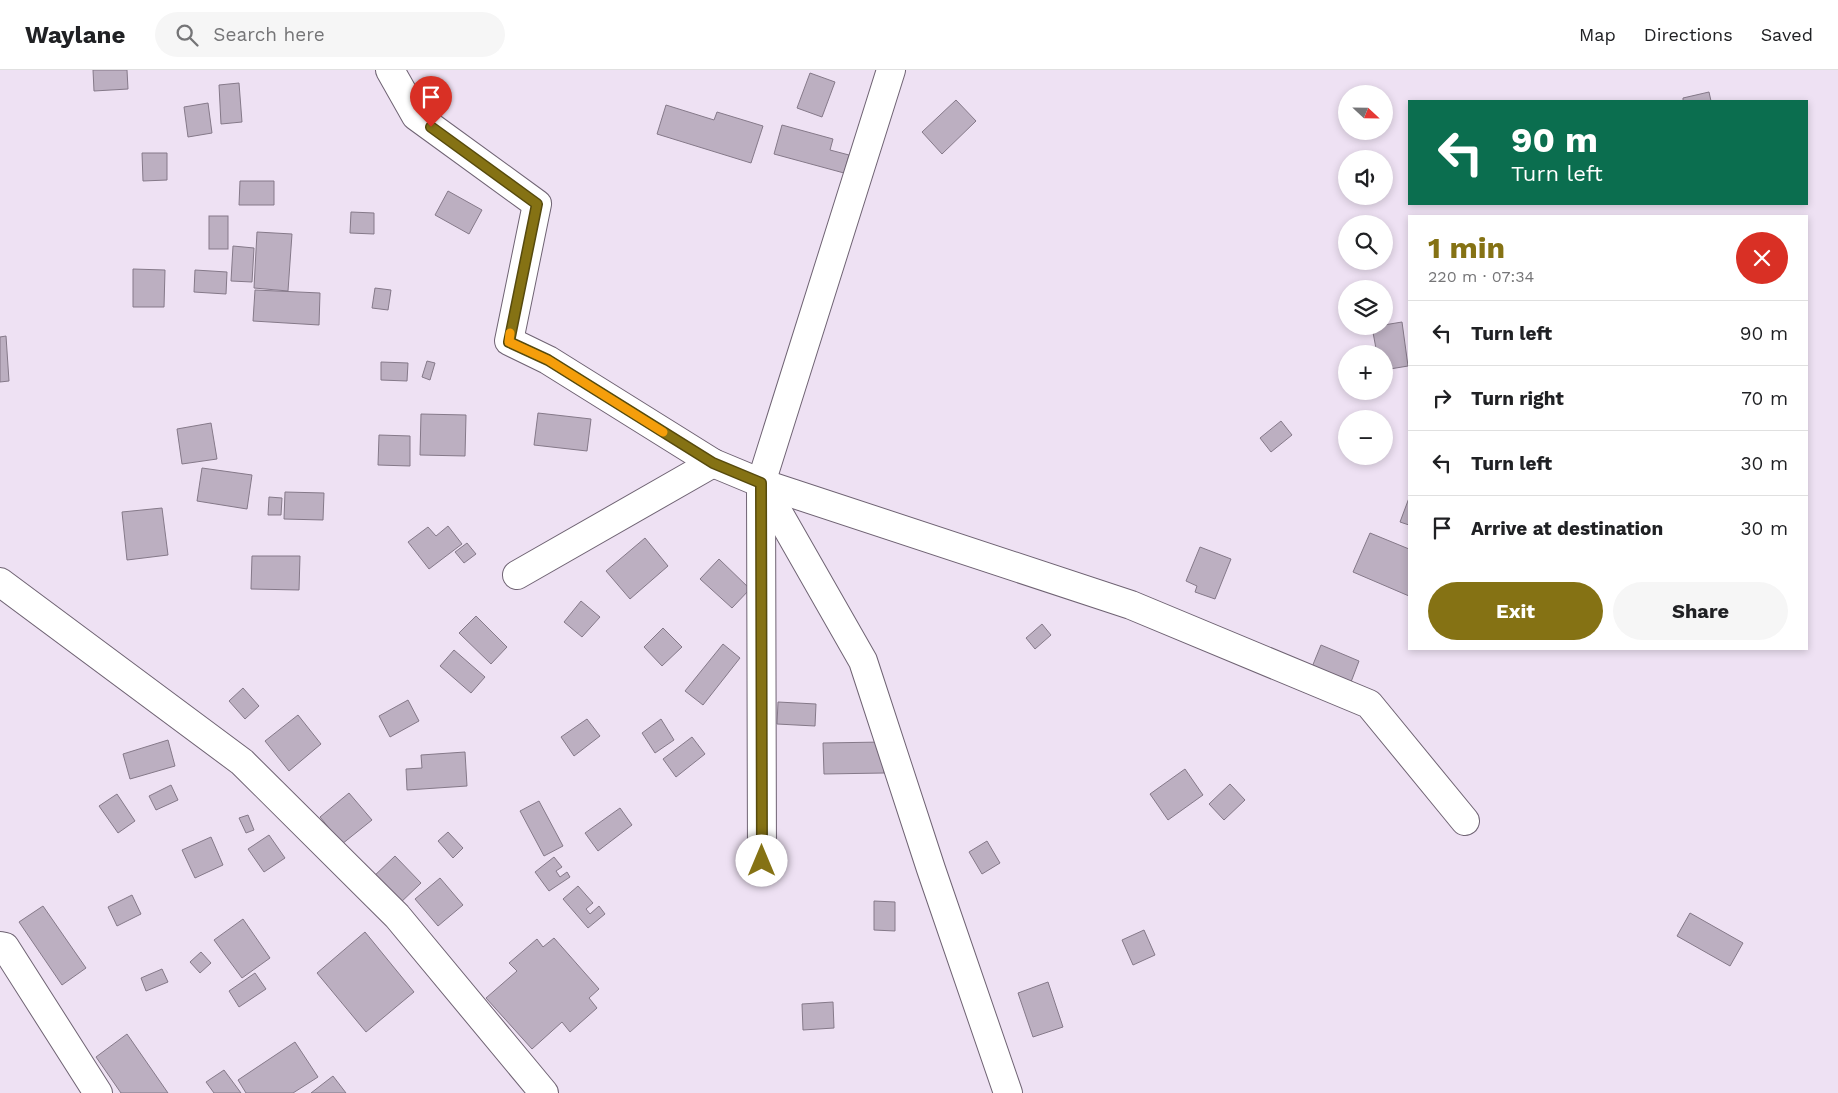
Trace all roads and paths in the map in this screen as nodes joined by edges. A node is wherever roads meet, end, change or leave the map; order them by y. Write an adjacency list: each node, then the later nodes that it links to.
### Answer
1 (390, 70): 3 (street)
2 (891, 70): 4 (street)
3 (713, 463): 4 (street); 5 (street)
4 (761, 483): 7 (street); 8 (street); 12 (street)
5 (517, 576)
6 (0, 582): 11 (street)
7 (1465, 821)
8 (762, 861)
9 (0, 946): 10 (street)
10 (98, 1093)
11 (544, 1093)
12 (1008, 1093)

